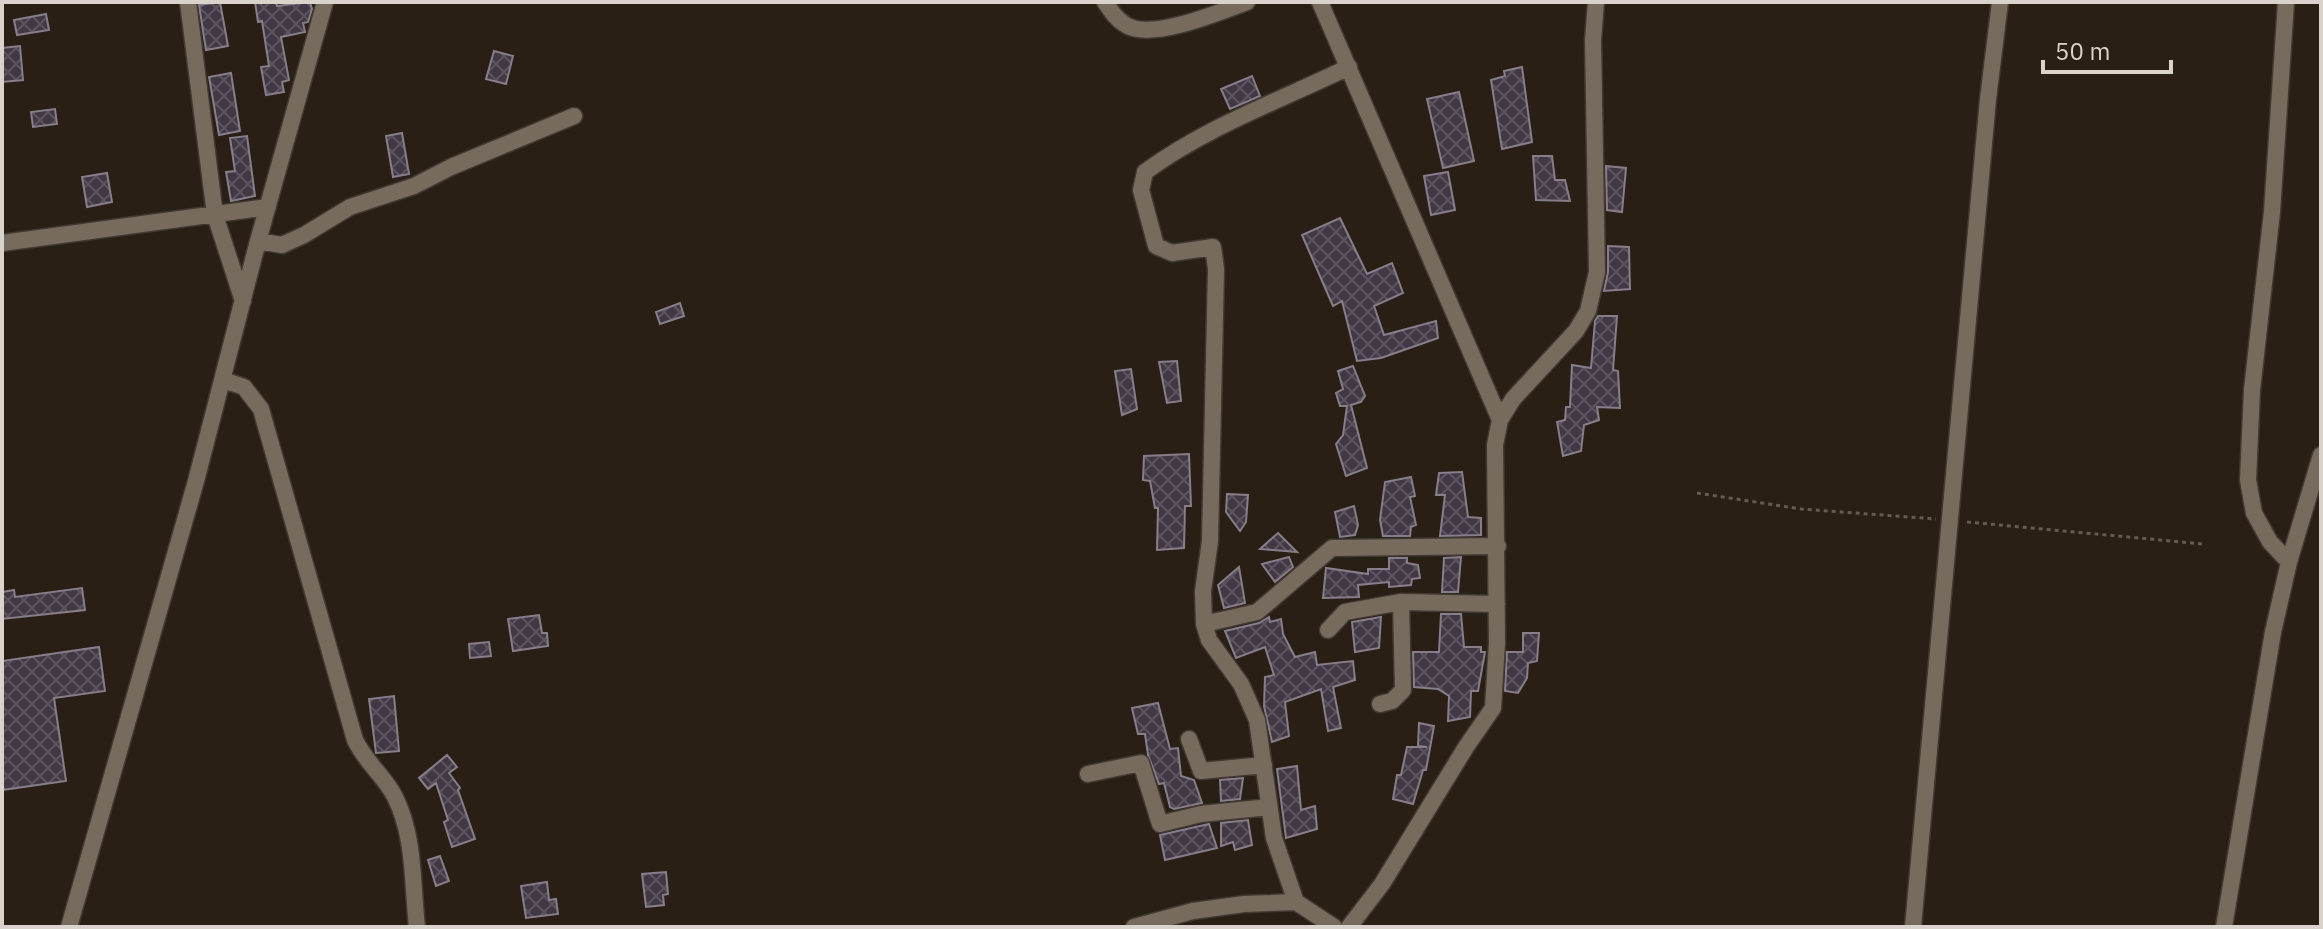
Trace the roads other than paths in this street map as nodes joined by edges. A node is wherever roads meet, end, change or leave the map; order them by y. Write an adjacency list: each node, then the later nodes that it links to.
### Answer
1 (188, 2): 12 (street)
2 (325, 2): 11 (street)
3 (1105, 2): 4 (street)
4 (1247, 2)
5 (1320, 2): 9 (street)
6 (1596, 2): 17 (street)
7 (2000, 2): 36 (street)
8 (2286, 2): 20 (street)
9 (1349, 67): 17 (street); 23 (street)
10 (574, 116): 13 (street)
11 (268, 207): 12 (street); 13 (street)
12 (215, 215): 14 (street); 15 (street)
13 (258, 241): 15 (street)
14 (2, 243)
15 (243, 303): 16 (street)
16 (223, 380): 31 (street); 32 (street)
17 (1500, 420): 19 (street)
18 (2321, 455): 20 (street)
19 (1498, 546): 22 (street); 23 (street)
20 (2289, 562): 37 (street)
21 (1401, 602): 22 (street); 24 (street); 25 (street)
22 (1497, 604): 35 (street)
23 (1204, 624): 27 (street)
24 (1328, 630)
25 (1380, 704)
26 (1189, 739): 27 (street)
27 (1264, 765): 29 (street)
28 (1088, 774): 29 (street)
29 (1269, 807): 30 (street)
30 (1296, 902): 33 (street); 34 (street)
31 (69, 927)
32 (417, 927)
33 (1134, 927)
34 (1334, 927)
35 (1349, 927)
36 (1913, 927)
37 (2224, 927)

